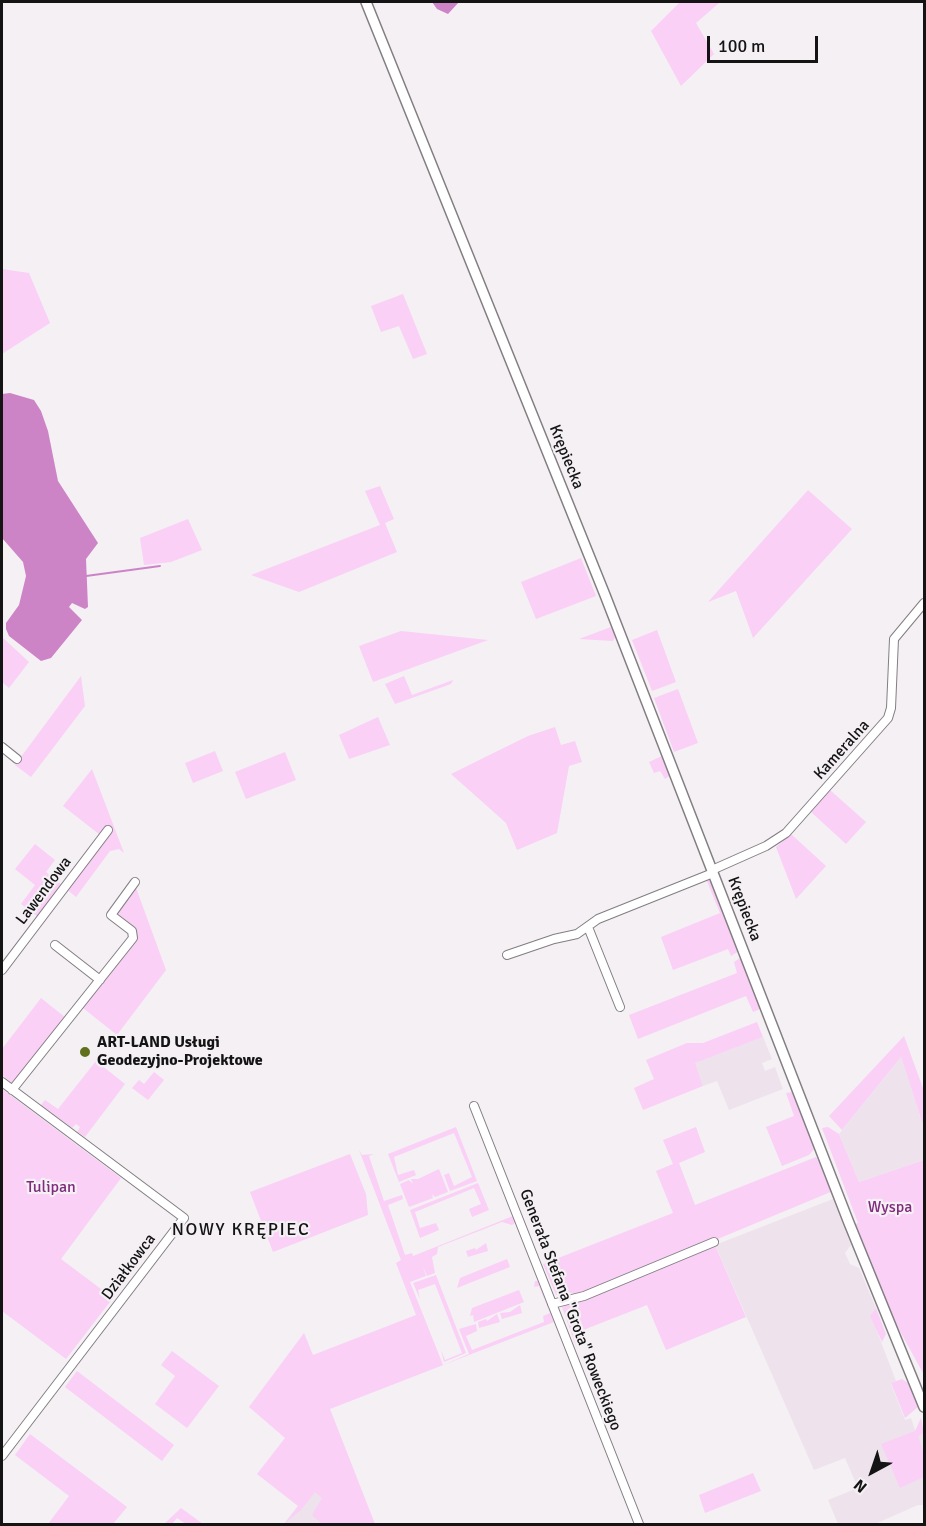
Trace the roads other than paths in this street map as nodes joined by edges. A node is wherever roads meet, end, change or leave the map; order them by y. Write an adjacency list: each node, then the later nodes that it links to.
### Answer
1 (366, 2): 6 (street, Krępiecka)
2 (924, 603): 6 (street, Kameralna)
3 (2, 747): 4 (street)
4 (17, 759)
5 (108, 830): 11 (street, Lawendowa)
6 (713, 871): 8 (street, Kameralna); 19 (street, Krępiecka)
7 (135, 882): 12 (street)
8 (588, 927): 10 (street, Kameralna); 13 (street)
9 (55, 945): 12 (street)
10 (507, 955)
11 (2, 970)
12 (100, 980): 15 (street)
13 (620, 1006)
14 (2, 1082): 15 (street, Działkowca)
15 (12, 1090): 22 (street, Działkowca)
16 (474, 1106): 18 (street, Generała Stefana "Grota" Roweckiego)
17 (714, 1242): 18 (street)
18 (552, 1304): 23 (street, Generała Stefana "Grota" Roweckiego)
19 (901, 1353): 20 (street); 21 (street, Krępiecka)
20 (924, 1393)
21 (924, 1407)
22 (2, 1456)
23 (639, 1524)

